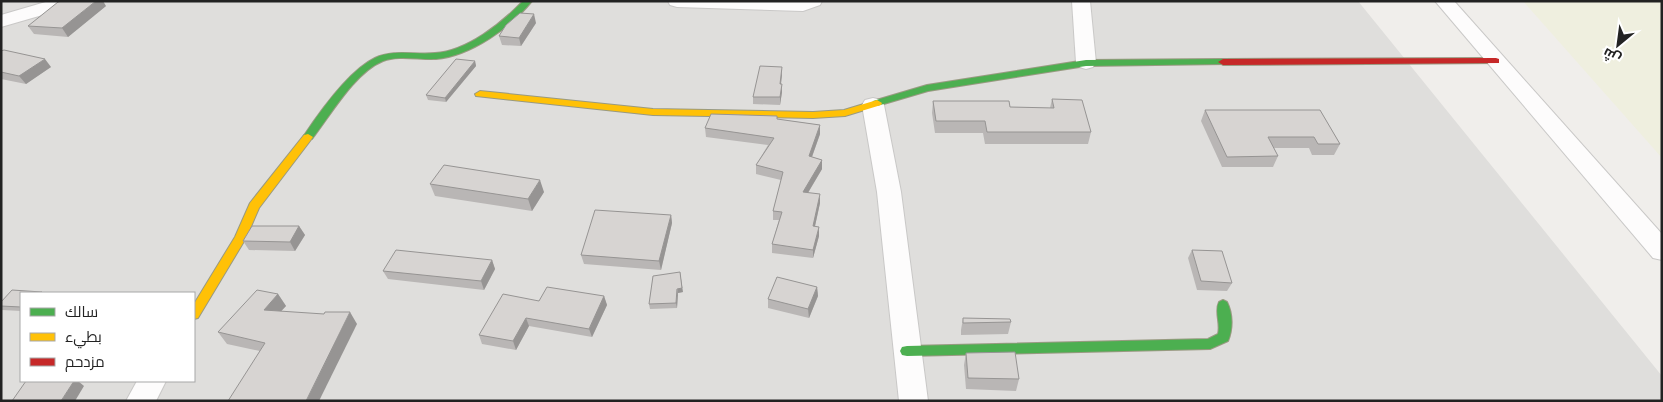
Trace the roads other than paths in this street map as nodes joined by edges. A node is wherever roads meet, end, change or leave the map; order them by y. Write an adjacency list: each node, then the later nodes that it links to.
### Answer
1 (70, 1): 7 (street)
2 (528, 1): 14 (street)
3 (677, 1): 4 (street)
4 (813, 1)
5 (1081, 1): 9 (street)
6 (1444, 1): 8 (street)
7 (1, 21)
8 (1496, 61): 9 (street); 12 (street)
9 (1086, 63): 11 (street)
10 (480, 94): 11 (street)
11 (873, 105): 15 (street)
12 (1662, 251)
13 (1223, 305): 15 (street)
14 (195, 312)
15 (907, 351): 18 (street)
16 (151, 382): 17 (street)
17 (140, 401)
18 (914, 401)

